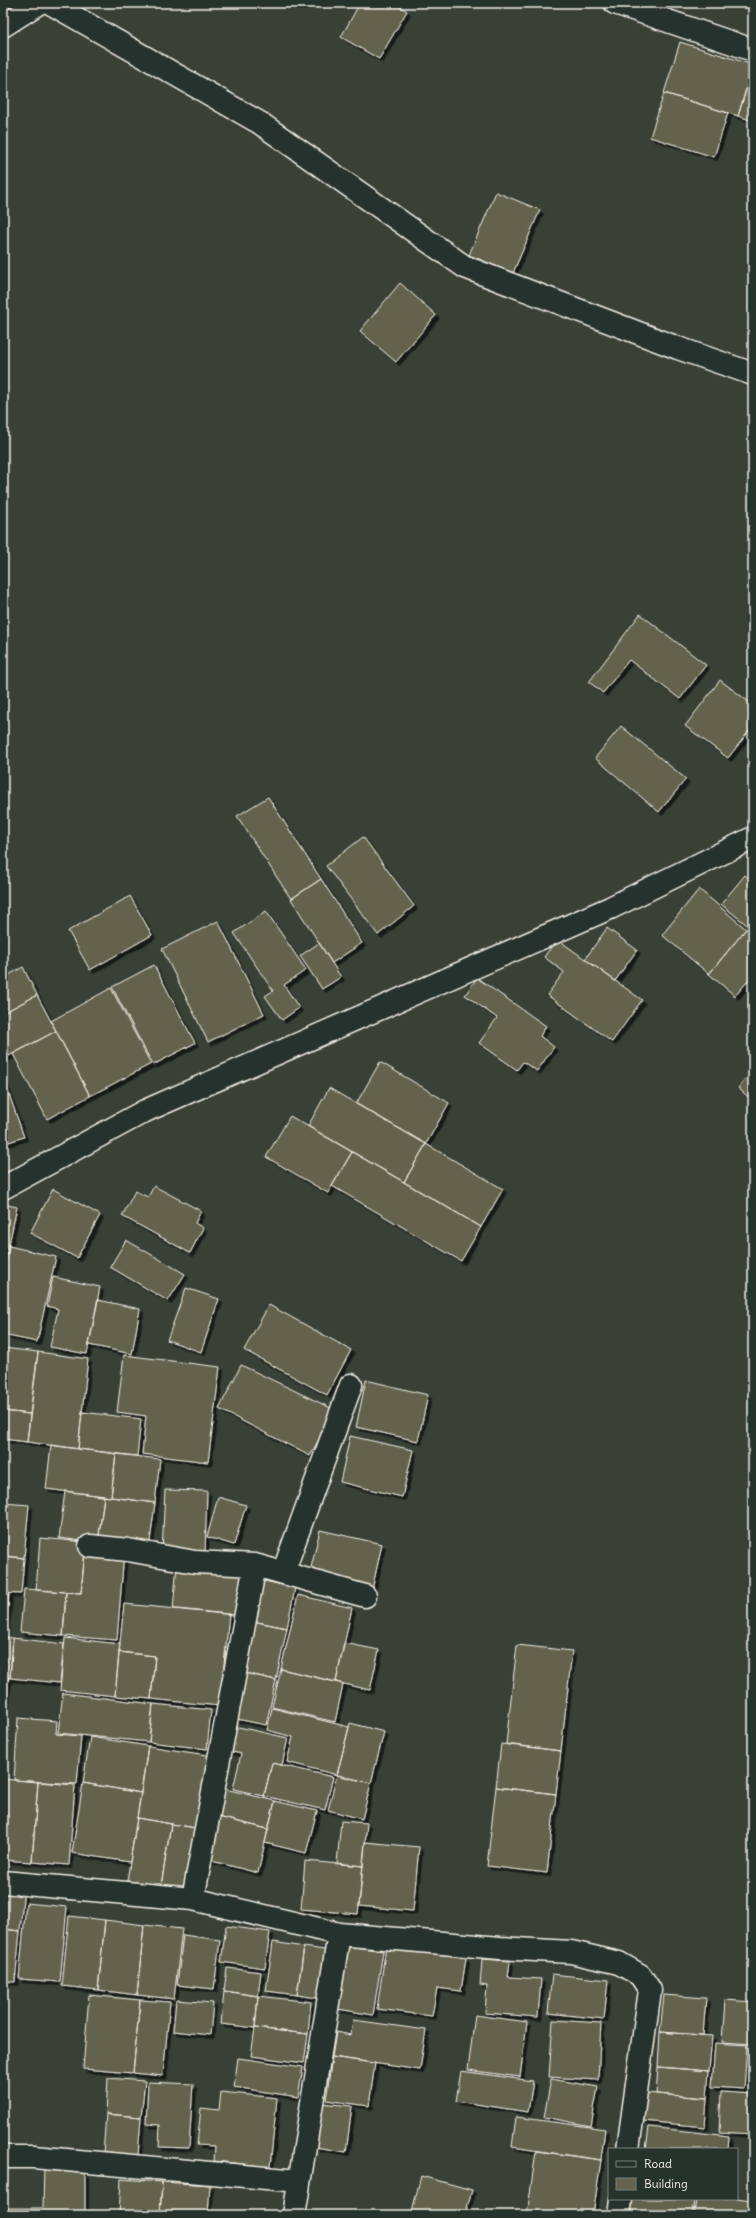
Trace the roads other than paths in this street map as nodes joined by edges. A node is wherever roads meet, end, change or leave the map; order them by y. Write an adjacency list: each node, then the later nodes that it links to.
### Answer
1 (39, 3): 4 (street)
2 (50, 3): 6 (street)
3 (615, 3): 5 (street)
4 (3, 26)
5 (753, 50)
6 (753, 374)
7 (753, 838): 8 (street)
8 (3, 1188)
9 (351, 1385): 12 (street)
10 (90, 1546): 11 (street)
11 (255, 1565): 12 (street); 15 (street)
12 (283, 1573): 13 (street)
13 (365, 1596)
14 (3, 1882): 15 (street)
15 (193, 1899): 16 (street)
16 (339, 1934): 17 (street); 19 (street)
17 (628, 2148)
18 (3, 2157): 19 (street)
19 (299, 2181): 21 (street)
20 (621, 2200): 22 (street)
21 (294, 2215)
22 (619, 2215)

